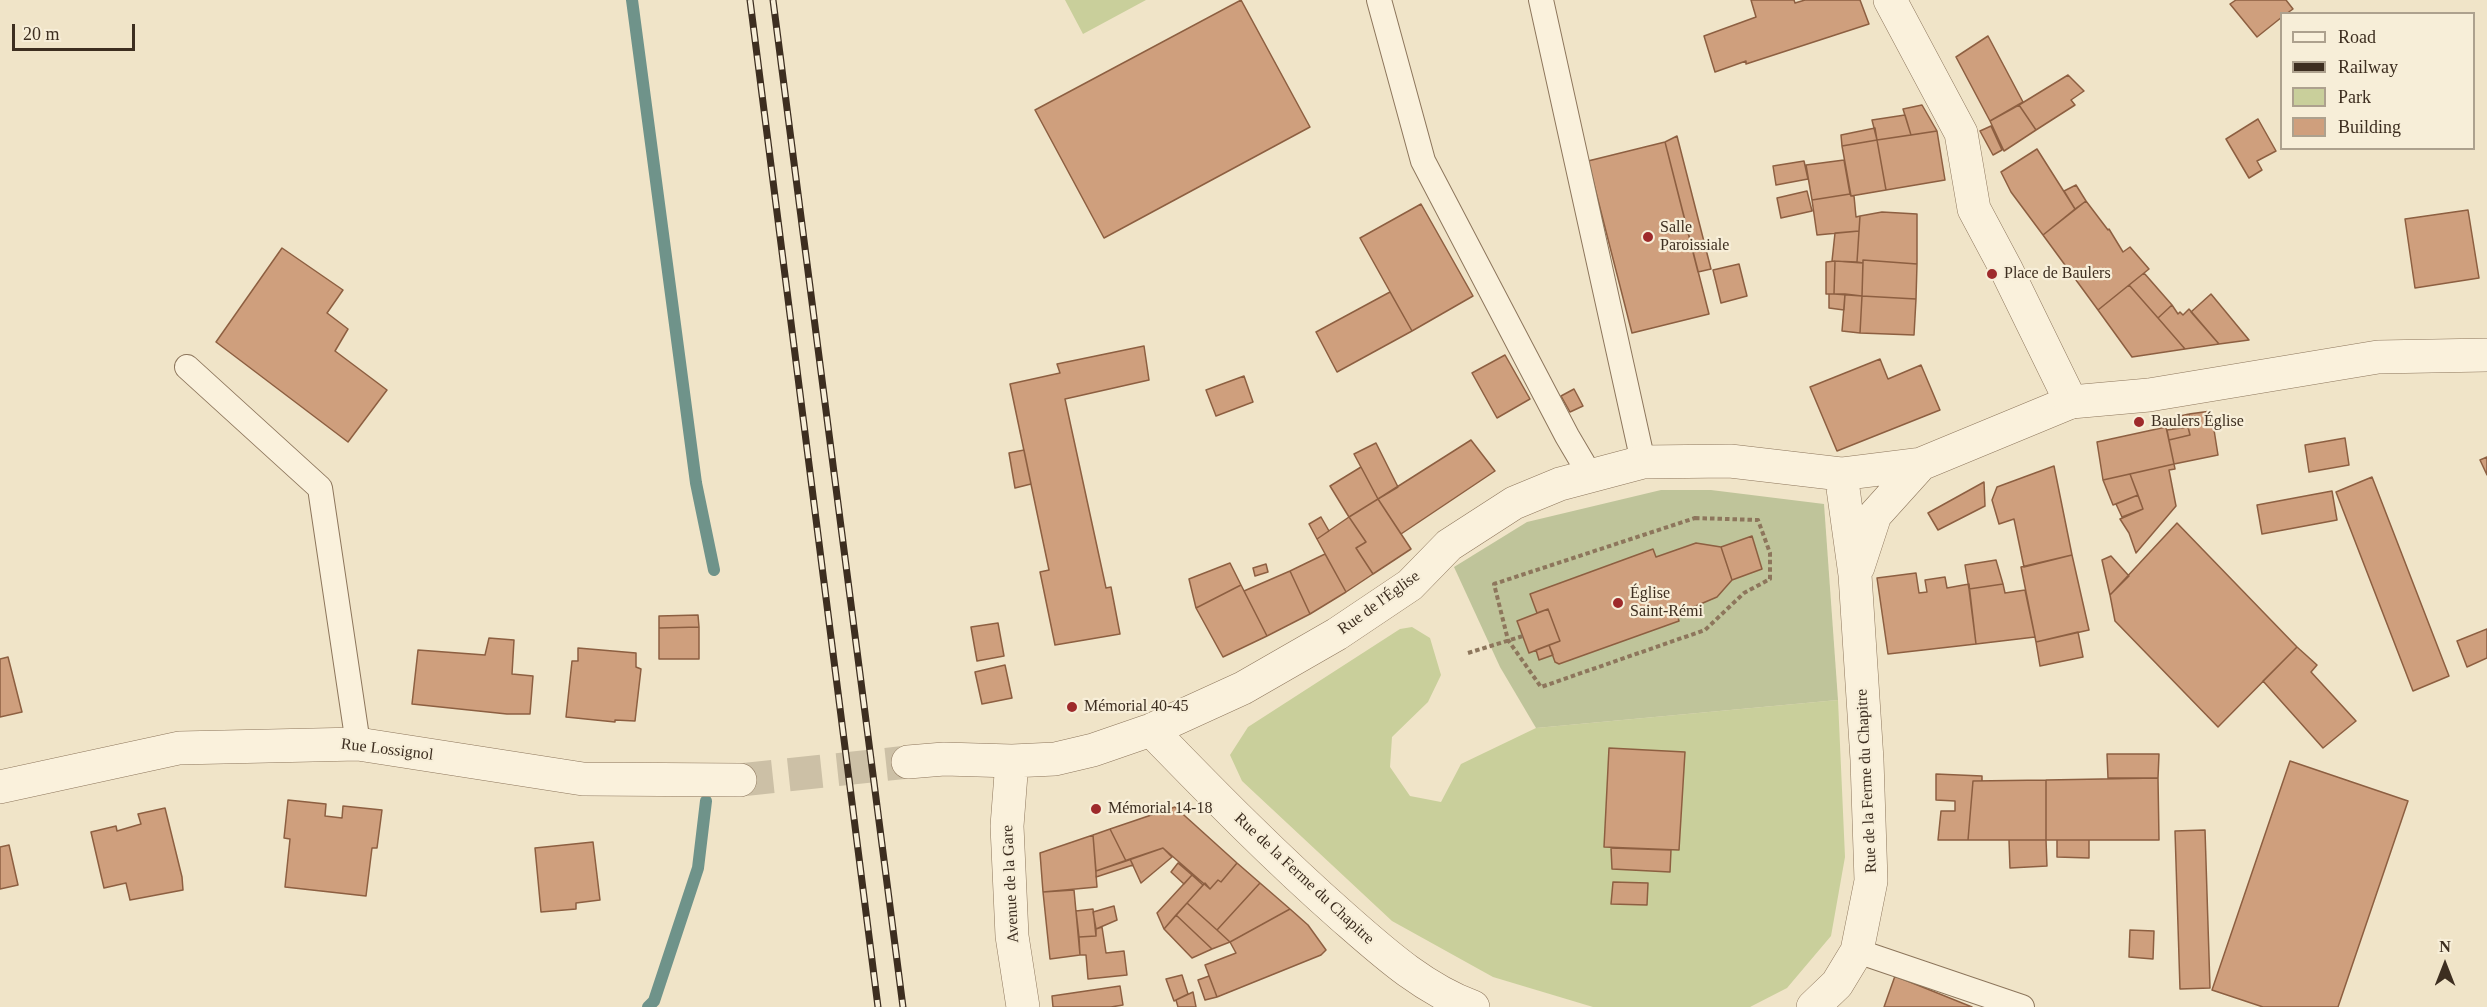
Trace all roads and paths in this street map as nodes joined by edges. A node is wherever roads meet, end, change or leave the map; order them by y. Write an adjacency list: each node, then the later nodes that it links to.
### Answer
1 (1378, 0): 10 (lane)
2 (1541, 0): 7 (lane)
3 (1897, 12): 6 (street)
4 (2487, 355): 6 (street)
5 (187, 367): 16 (lane)
6 (2072, 402): 8 (street, Rue de l'Église)
7 (1643, 462): 9 (street, Rue de l'Église); 10 (street, Rue de l'Église)
8 (1921, 464): 9 (street, Rue de l'Église); 11 (street, Rue de la Ferme du Chapitre)
9 (1841, 474): 11 (street, Rue de la Ferme du Chapitre)
10 (1590, 476): 15 (street, Rue de l'Église)
11 (1855, 575): 21 (street, Rue de la Ferme du Chapitre)
12 (1523, 636): 13 (path)
13 (1508, 640): 13 (path); 14 (path)
14 (1468, 653)
15 (1150, 730): 17 (street, Rue de l'Église); 23 (street, Rue de la Ferme du Chapitre)
16 (358, 744): 19 (street, Rue Lossignol); 20 (street, Rue Lossignol)
17 (1012, 761): 18 (street); 22 (street, Avenue de la Gare)
18 (908, 762)
19 (740, 780)
20 (0, 787)
21 (1857, 951): 24 (street, Rue de la Ferme du Chapitre); 25 (lane)
22 (1023, 1007)
23 (1473, 1007)
24 (1813, 1007)
25 (2022, 1007)

